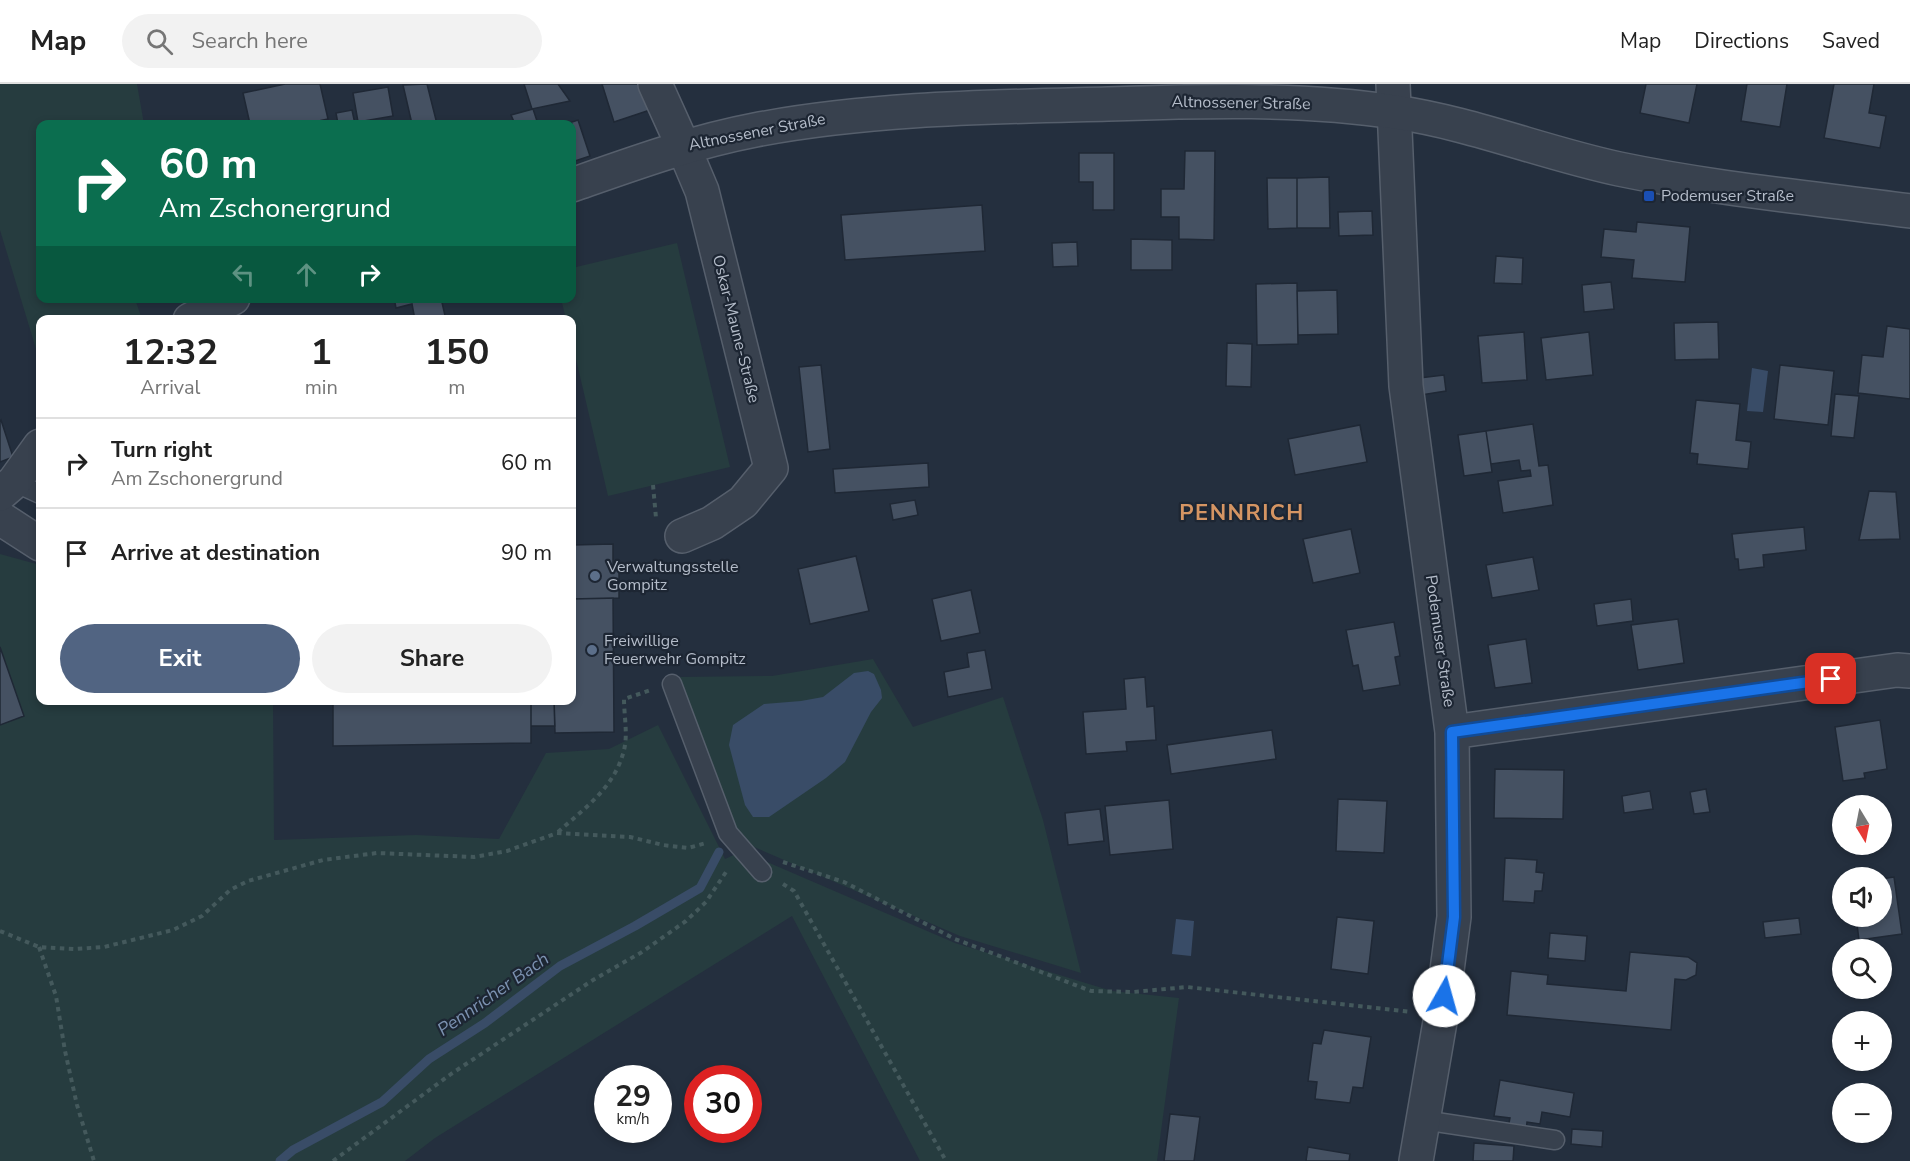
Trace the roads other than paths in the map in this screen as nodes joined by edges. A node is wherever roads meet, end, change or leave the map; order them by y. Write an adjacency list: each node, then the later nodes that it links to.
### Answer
1 (656, 84): 3 (street, Oskar-Maune-Straße)
2 (1393, 98): 3 (street, Altnossener Straße); 5 (street, Altnossener Straße); 15 (street, Podemuser Straße)
3 (683, 146): 4 (street, Altnossener Straße); 11 (street, Oskar-Maune-Straße)
4 (576, 184)
5 (1910, 211)
6 (223, 303): 7 (street)
7 (200, 315)
8 (36, 454): 9 (street)
9 (18, 490)
10 (0, 518): 12 (street)
11 (681, 536)
12 (36, 541)
13 (1910, 670): 15 (street)
14 (672, 684): 16 (lane)
15 (1452, 732): 17 (street, Podemuser Straße)
16 (751, 859)
17 (1422, 1120): 18 (lane); 19 (street, Podemuser Straße)
18 (1555, 1140)
19 (1416, 1161)

